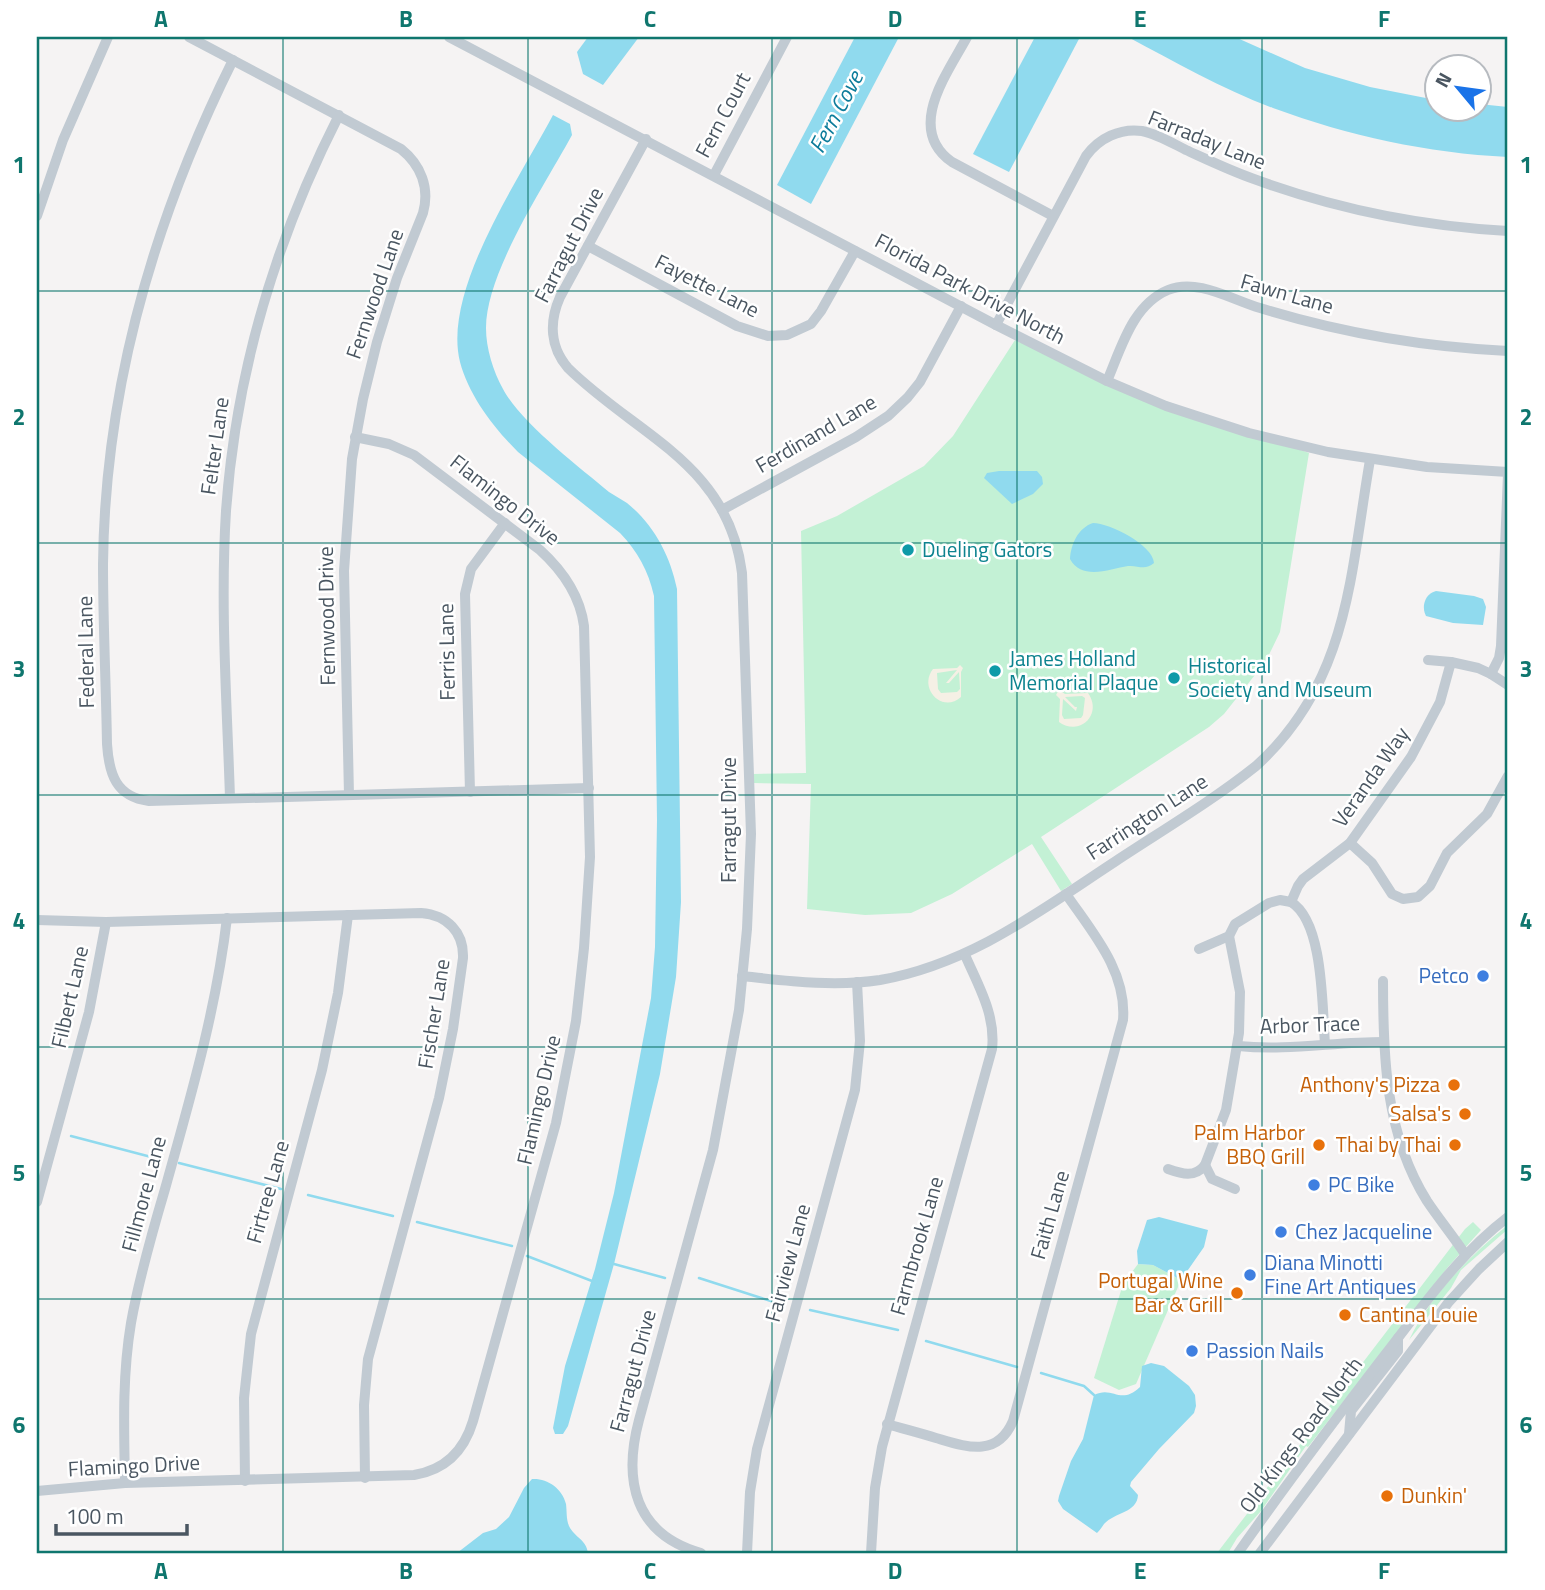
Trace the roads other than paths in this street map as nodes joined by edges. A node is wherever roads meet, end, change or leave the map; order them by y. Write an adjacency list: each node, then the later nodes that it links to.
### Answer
1 (108, 37): 10 (street)
2 (189, 37): 6 (street)
3 (449, 37): 8 (street, Florida Park Drive North)
4 (787, 37): 9 (street, Fern Court)
5 (967, 37): 11 (street)
6 (233, 60): 7 (street); 32 (street, Federal Lane)
7 (339, 116): 19 (street, Fernwood Lane); 32 (street, Felter Lane)
8 (646, 139): 9 (street, Florida Park Drive North); 13 (street, Farragut Drive)
9 (714, 175): 14 (street, Florida Park Drive North)
10 (37, 216)
11 (1053, 216): 12 (street, Farraday Lane); 16 (street, Farraday Lane)
12 (1508, 230)
13 (588, 246): 14 (street, Fayette Lane); 22 (street, Farragut Drive)
14 (855, 250): 15 (street, Florida Park Drive North)
15 (961, 306): 16 (street, Florida Park Drive North); 22 (street, Ferdinand Lane)
16 (996, 326): 18 (street, Florida Park Drive North)
17 (1508, 351): 18 (street, Fawn Lane)
18 (1107, 381): 20 (street, Florida Park Drive North)
19 (355, 437): 23 (street, Flamingo Drive); 31 (street, Fernwood Drive)
20 (1370, 460): 21 (street, Florida Park Drive North); 34 (street, Farrington Lane)
21 (1508, 473): 26 (street)
22 (722, 510): 43 (street, Farragut Drive)
23 (505, 523): 29 (street, Flamingo Drive); 30 (street, Ferris Lane)
24 (1428, 660): 25 (street)
25 (1451, 662): 26 (street); 33 (street, Veranda Way)
26 (1491, 674): 27 (street)
27 (1508, 685)
28 (1508, 776): 33 (street)
29 (589, 788): 30 (street, Federal Lane); 59 (street, Flamingo Drive)
30 (470, 792): 31 (street, Federal Lane)
31 (349, 795): 32 (street, Federal Lane)
32 (230, 798)
33 (1350, 843): 35 (street, Veranda Way)
34 (1066, 894): 42 (street, Farrington Lane); 57 (street, Faith Lane)
35 (1291, 902): 40 (street); 47 (street)
36 (348, 915): 37 (street, Fischer Lane); 59 (street, Fischer Lane); 60 (street, Firtree Lane)
37 (227, 918): 39 (street, Fischer Lane); 61 (street, Fillmore Lane)
38 (37, 920): 39 (street, Fischer Lane)
39 (106, 922): 52 (street, Filbert Lane)
40 (1229, 936): 41 (street); 48 (street)
41 (1199, 949)
42 (965, 955): 45 (street, Farrington Lane); 57 (street, Farmbrook Lane)
43 (743, 976): 45 (street, Farrington Lane); 63 (street, Farragut Drive)
44 (1384, 981): 46 (street)
45 (857, 982): 64 (street, Fairview Lane)
46 (1383, 1042): 47 (street, Arbor Trace); 55 (street)
47 (1325, 1044): 48 (street, Arbor Trace)
48 (1238, 1046): 49 (street)
49 (1205, 1165): 50 (street); 51 (street)
50 (1168, 1169)
51 (1235, 1189)
52 (37, 1202)
53 (1508, 1217): 55 (street, Old Kings Road North)
54 (1508, 1242): 58 (street, Old Kings Road North)
55 (1465, 1254): 56 (street, Old Kings Road North)
56 (1399, 1337): 58 (street); 66 (street, Old Kings Road North)
57 (887, 1424): 65 (street, Farmbrook Lane)
58 (1349, 1434): 67 (street, Old Kings Road North)
59 (365, 1478): 60 (street, Flamingo Drive)
60 (245, 1481): 61 (street, Flamingo Drive)
61 (125, 1483): 62 (street, Flamingo Drive)
62 (37, 1491)
63 (701, 1553)
64 (747, 1553)
65 (871, 1553)
66 (1238, 1553)
67 (1260, 1553)

